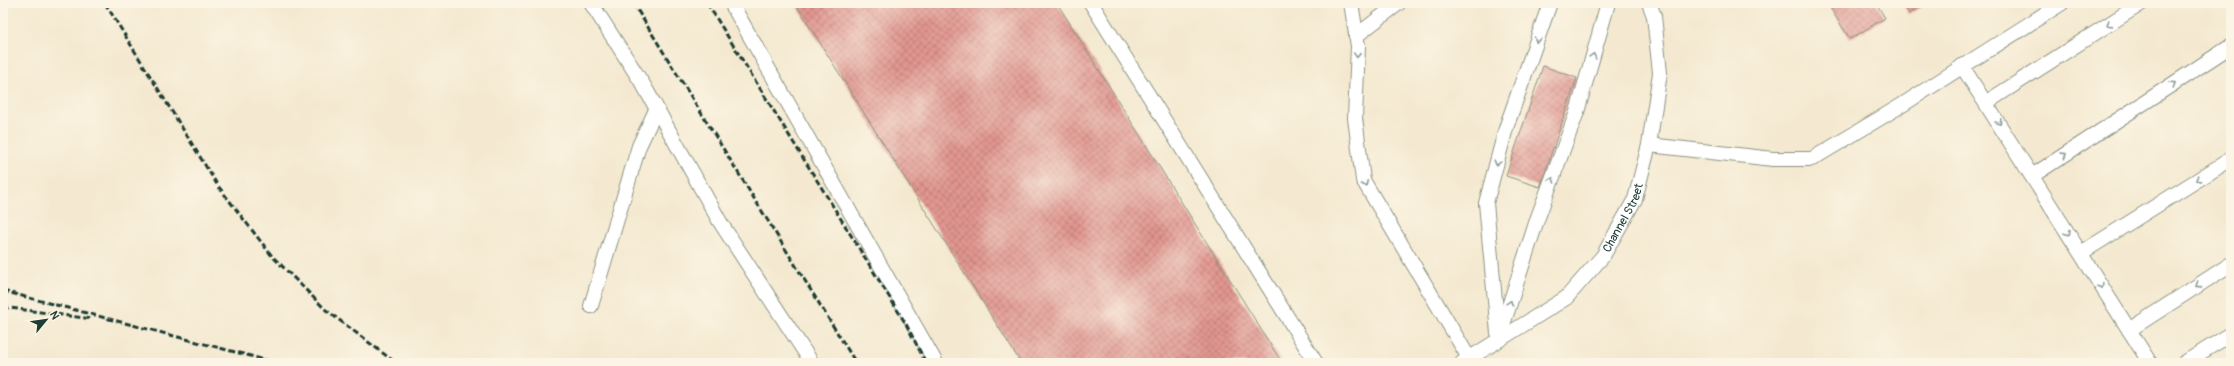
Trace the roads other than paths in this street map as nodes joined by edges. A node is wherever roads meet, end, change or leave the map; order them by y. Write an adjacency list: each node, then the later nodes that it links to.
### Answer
1 (591, 3): 15 (lane)
2 (731, 3): 27 (lane)
3 (1091, 3): 28 (lane)
4 (1351, 3): 11 (lane)
5 (1398, 3): 11 (lane)
6 (1550, 3): 24 (lane, one-way to 24)
7 (1608, 3): 24 (lane, one-way to 7)
8 (1649, 3): 16 (lane, Channel Street)
9 (2062, 3): 13 (lane)
10 (2142, 3): 14 (lane, one-way to 14)
11 (1356, 36): 25 (lane, one-way to 25)
12 (2231, 46): 18 (lane, one-way to 12)
13 (1962, 66): 14 (lane); 16 (lane)
14 (1987, 102): 18 (lane, one-way to 18)
15 (656, 110): 21 (lane); 26 (lane)
16 (1649, 145): 24 (lane, Channel Street)
17 (2231, 159): 19 (lane, one-way to 19)
18 (2032, 176): 19 (lane, one-way to 19)
19 (2081, 253): 22 (lane, one-way to 22)
20 (2231, 264): 22 (lane, one-way to 22)
21 (591, 306)
22 (2129, 330): 29 (lane)
23 (2231, 334): 30 (lane)
24 (1498, 340): 25 (lane, Channel Street)
25 (1466, 361)
26 (812, 363)
27 (936, 363)
28 (1316, 363)
29 (2150, 363)
30 (2184, 363)

